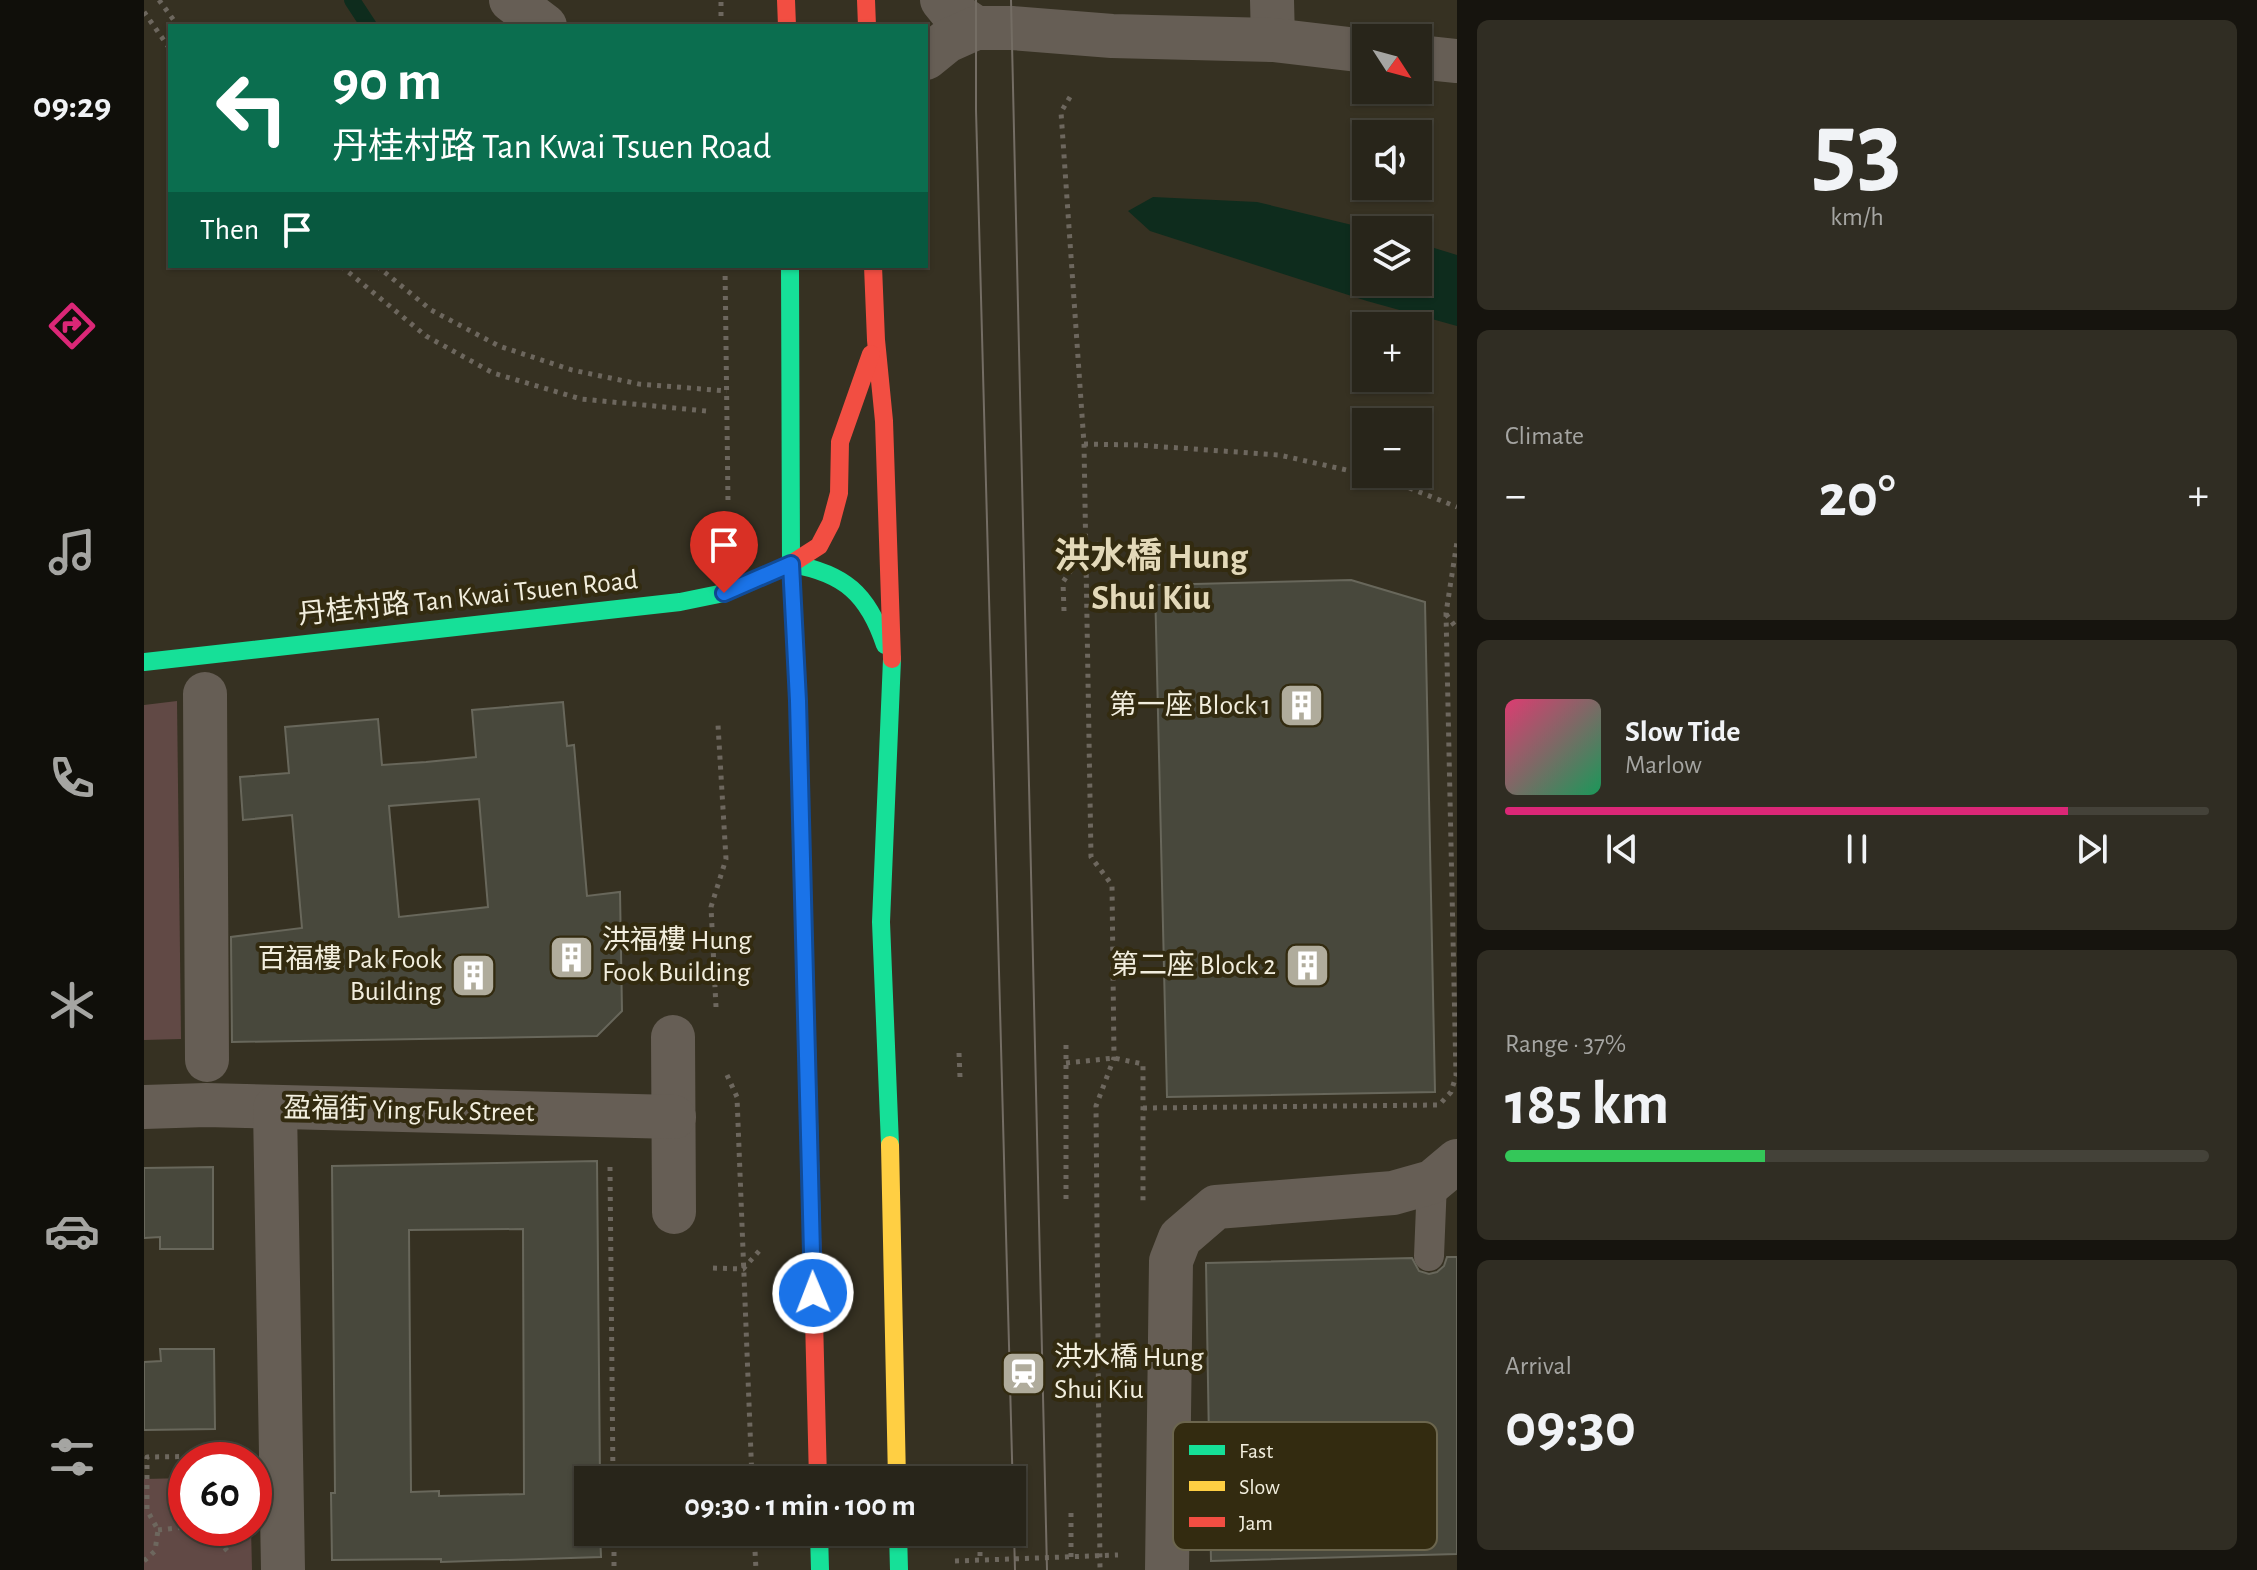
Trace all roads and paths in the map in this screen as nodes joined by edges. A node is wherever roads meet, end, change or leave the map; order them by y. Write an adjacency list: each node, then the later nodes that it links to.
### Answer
1 (159, 0): 9 (path)
2 (511, 0): 10 (street)
3 (721, 0): 11 (path)
4 (786, 0): 12 (main road)
5 (866, 0): 13 (main road)
6 (942, 0): 14 (street)
7 (144, 12): 15 (path)
8 (1272, 20): 14 (street); 16 (street)
9 (177, 24)
10 (542, 24)
11 (721, 24)
12 (787, 24)
13 (867, 24)
14 (976, 28): 17 (street)
15 (168, 46)
16 (1352, 46)
17 (928, 56)
18 (1432, 58): 19 (street)
19 (1457, 61)
20 (1070, 97): 29 (path)
21 (343, 268): 28 (path)
22 (379, 268): 27 (path)
23 (725, 268): 27 (path)
24 (790, 268): 35 (main road)
25 (873, 268): 26 (main road)
26 (876, 340): 35 (main road, 丹桂村路 Tan Kwai Tsuen Road); 40 (main road)
27 (727, 391): 30 (path)
28 (706, 411)
29 (1084, 444): 31 (path); 34 (path)
30 (728, 502)
31 (1457, 507)
32 (1457, 542): 37 (path)
33 (1100, 544): 34 (path)
34 (1087, 546): 36 (path); 49 (path)
35 (791, 564): 39 (main road, 丹桂村路 Tan Kwai Tsuen Road); 40 (main road); 70 (main road)
36 (1064, 611)
37 (1446, 613): 38 (path); 44 (path)
38 (1457, 629)
39 (144, 662)
40 (892, 671): 71 (main road)
41 (205, 694): 50 (street)
42 (718, 725): 45 (path)
43 (1457, 872): 44 (path)
44 (1452, 884): 56 (path)
45 (716, 1011)
46 (673, 1037): 57 (street)
47 (1066, 1045): 51 (path)
48 (959, 1053): 53 (path)
49 (1114, 1058): 51 (path); 56 (path); 82 (path)
50 (207, 1060)
51 (1066, 1063): 60 (path)
52 (724, 1070): 66 (path)
53 (960, 1077)
54 (144, 1107): 55 (street, 盈福街 Ying Fuk Street)
55 (275, 1108): 57 (street, 盈福街 Ying Fuk Street); 67 (street)
56 (1143, 1108): 62 (path)
57 (674, 1117): 61 (street)
58 (610, 1163): 68 (path)
59 (1444, 1172): 62 (street); 64 (lane)
60 (1066, 1201)
61 (674, 1212)
62 (1180, 1238): 88 (street)
63 (763, 1246): 66 (path)
64 (1429, 1256)
65 (713, 1268): 66 (path)
66 (743, 1269): 69 (path)
67 (280, 1454): 72 (path); 89 (street)
68 (613, 1466)
69 (751, 1466)
70 (818, 1466)
71 (897, 1466)
72 (146, 1509): 75 (path)
73 (1071, 1512): 83 (path)
74 (168, 1529): 75 (path)
75 (158, 1530): 85 (path)
76 (223, 1546): 84 (path)
77 (614, 1546): 90 (path)
78 (755, 1546): 91 (path)
79 (819, 1546): 92 (main road)
80 (898, 1546): 93 (main road)
81 (980, 1546): 87 (path)
82 (1100, 1554): 83 (path); 88 (path); 94 (path)
83 (1071, 1557): 87 (path)
84 (234, 1559)
85 (144, 1561)
86 (955, 1561): 87 (path)
87 (980, 1561)
88 (1148, 1562)
89 (283, 1570)
90 (614, 1570)
91 (756, 1570)
92 (820, 1570)
93 (899, 1570)
94 (1100, 1570)

